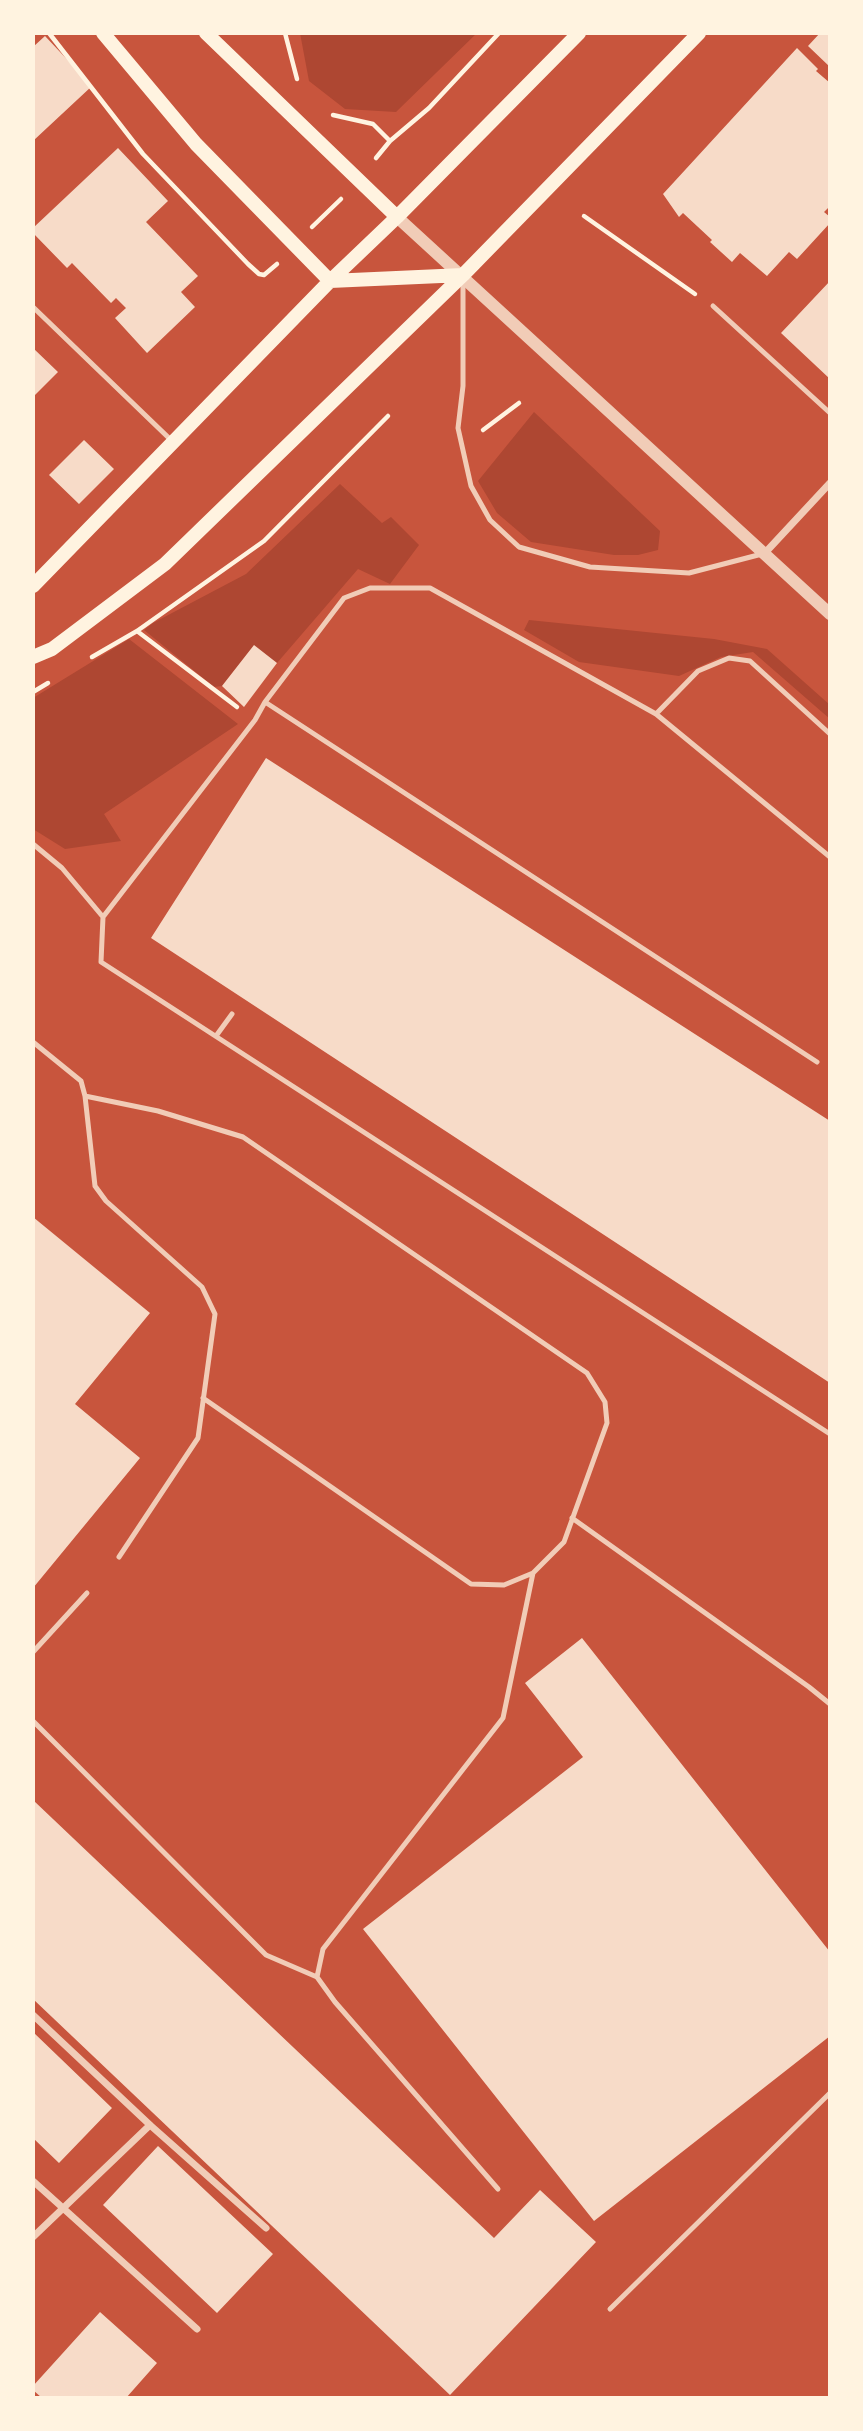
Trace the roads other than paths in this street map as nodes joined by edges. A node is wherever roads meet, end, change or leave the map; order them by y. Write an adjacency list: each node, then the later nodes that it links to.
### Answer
1 (103, 33): 7 (main road)
2 (206, 33): 5 (main road)
3 (579, 33): 5 (main road)
4 (699, 33): 6 (main road)
5 (397, 217): 6 (street); 7 (main road)
6 (463, 275): 7 (main road); 13 (street); 13 (lane); 16 (main road)
7 (330, 281): 11 (main road)
8 (713, 306): 10 (lane)
9 (33, 307): 11 (lane)
10 (830, 413)
11 (173, 441): 14 (main road)
12 (830, 483): 13 (street)
13 (764, 554): 15 (street)
14 (33, 586)
15 (830, 614)
16 (33, 657)
17 (265, 702): 18 (lane); 22 (lane); 26 (lane)
18 (656, 714): 19 (lane); 21 (lane)
19 (830, 734)
20 (33, 844): 22 (lane)
21 (830, 857)
22 (103, 917): 24 (lane)
23 (232, 1014): 24 (lane)
24 (216, 1037): 29 (lane)
25 (33, 1042): 27 (lane)
26 (817, 1062)
27 (85, 1096): 28 (lane); 30 (lane)
28 (203, 1398): 31 (lane); 32 (lane)
29 (828, 1430)
30 (572, 1518): 32 (lane); 35 (lane)
31 (119, 1557)
32 (533, 1573): 37 (lane)
33 (87, 1593): 34 (lane)
34 (33, 1652)
35 (830, 1704)
36 (33, 1721): 37 (lane)
37 (317, 1977): 42 (lane)
38 (33, 2015): 40 (street)
39 (830, 2093): 46 (lane)
40 (150, 2125): 43 (street); 44 (street)
41 (33, 2181): 43 (street)
42 (498, 2189)
43 (63, 2208): 45 (street); 47 (street)
44 (266, 2228)
45 (33, 2237)
46 (610, 2309)
47 (197, 2329)

